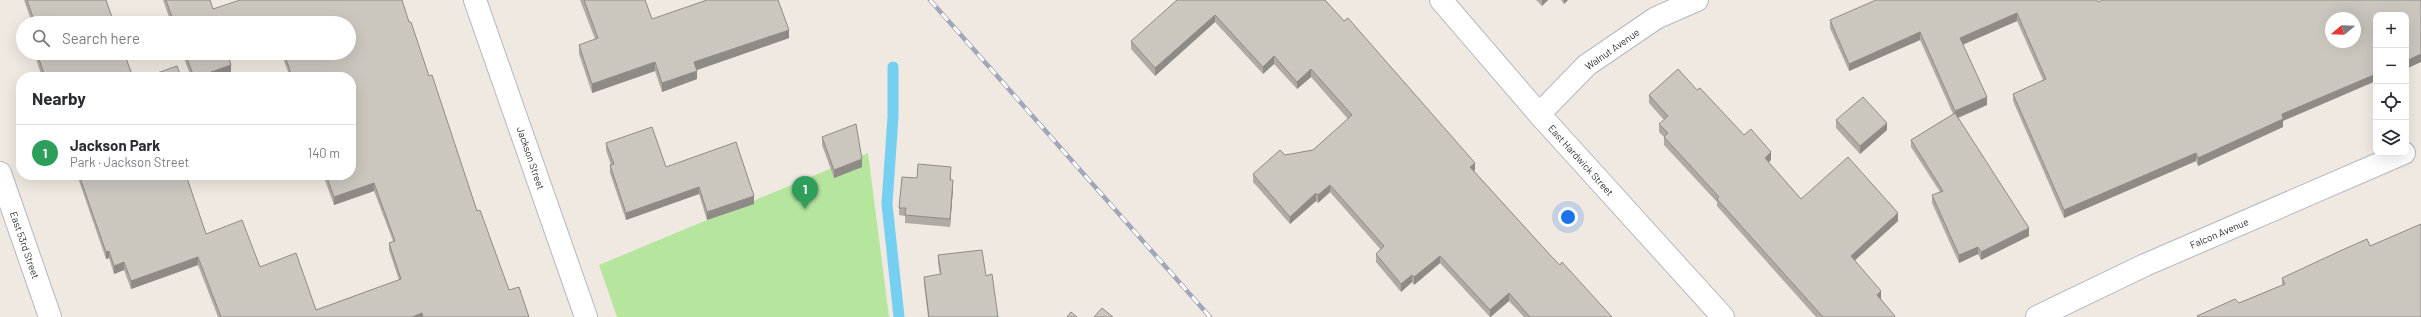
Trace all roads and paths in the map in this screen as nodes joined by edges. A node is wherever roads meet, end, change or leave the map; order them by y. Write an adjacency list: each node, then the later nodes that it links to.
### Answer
1 (475, 0): 10 (street, Jackson Street)
2 (1441, 0): 4 (street, East Hardwick Street)
3 (1697, 0): 4 (street, Walnut Avenue)
4 (1540, 114): 11 (street, East Hardwick Street)
5 (2421, 146): 6 (street, Falcon Avenue)
6 (2409, 151)
7 (2398, 156): 12 (street, Falcon Avenue)
8 (0, 173): 9 (street, East 53rd Street)
9 (50, 317)
10 (586, 317)
11 (1723, 317)
12 (2037, 317)

